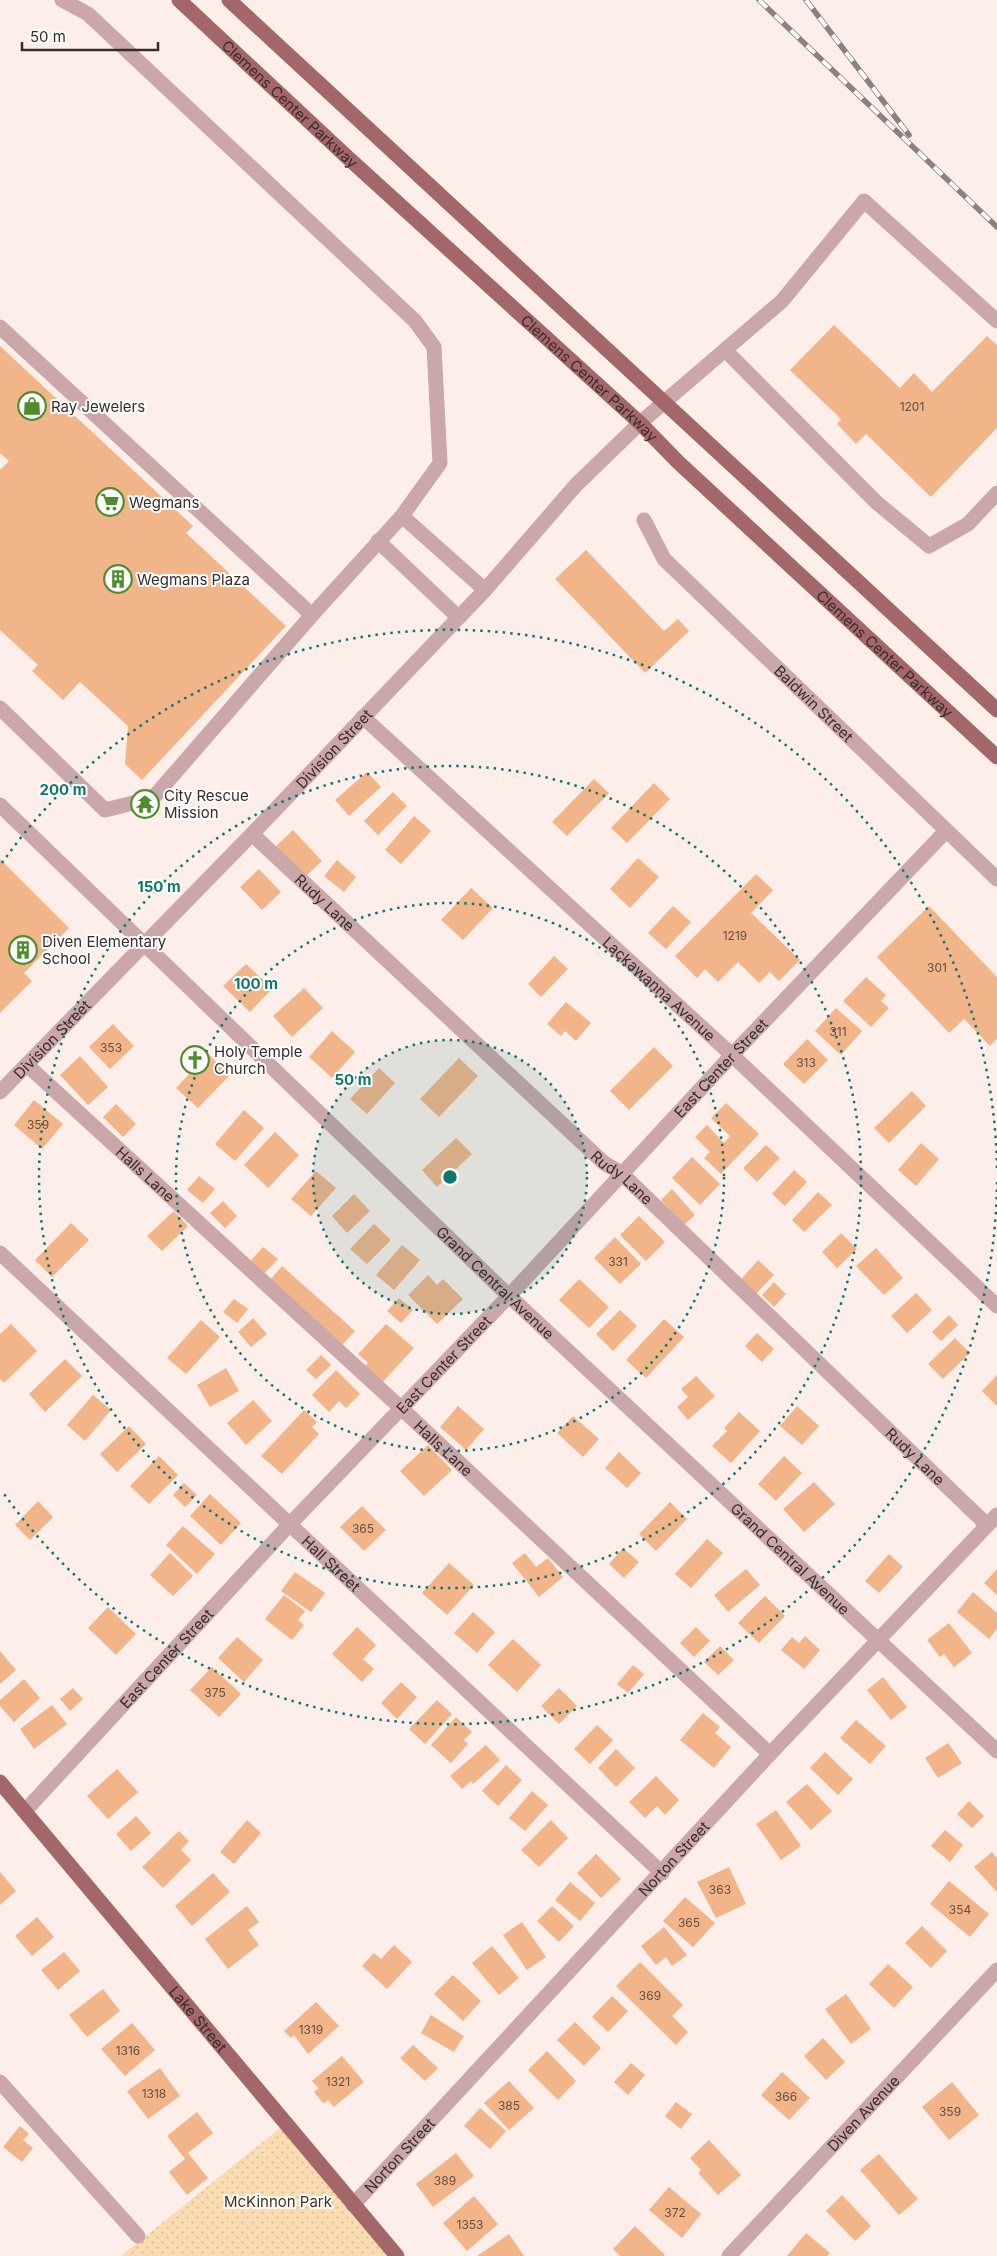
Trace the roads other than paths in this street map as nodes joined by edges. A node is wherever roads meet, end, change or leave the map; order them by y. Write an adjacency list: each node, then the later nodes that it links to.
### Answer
1 (62, 0): 10 (street)
2 (179, 0): 8 (main road, Clemens Center Parkway)
3 (229, 0): 7 (main road, Clemens Center Parkway)
4 (997, 321): 6 (street, Division Street)
5 (0, 327): 14 (street)
6 (725, 350): 7 (street, Division Street); 9 (street)
7 (664, 402): 8 (street, Division Street); 17 (main road, Clemens Center Parkway)
8 (640, 423): 13 (street, Division Street); 19 (main road, Clemens Center Parkway)
9 (997, 492)
10 (402, 516): 12 (street); 13 (street)
11 (644, 520): 21 (street, Baldwin Street)
12 (378, 541): 14 (street); 15 (street)
13 (485, 590): 15 (street, Division Street)
14 (312, 616): 16 (street)
15 (458, 617): 18 (street, Division Street)
16 (0, 708)
17 (997, 710)
18 (363, 717): 22 (street, Division Street); 25 (street, Lackawanna Avenue)
19 (997, 757)
20 (0, 805): 24 (street, Grand Central Avenue)
21 (946, 831): 23 (street, Baldwin Street); 25 (street, East Center Street)
22 (252, 834): 24 (street, Division Street); 28 (street, Rudy Lane)
23 (997, 879)
24 (143, 944): 26 (street, Division Street); 30 (street, Grand Central Avenue)
25 (732, 1055): 28 (street, East Center Street); 31 (street, Lackawanna Avenue)
26 (27, 1065): 27 (street, Division Street); 32 (street, Halls Lane)
27 (0, 1092)
28 (622, 1174): 30 (street, East Center Street); 33 (street, Rudy Lane)
29 (0, 1254): 34 (street, Hall Street)
30 (509, 1296): 32 (street, East Center Street); 35 (street, Grand Central Avenue)
31 (997, 1306)
32 (402, 1409): 34 (street, East Center Street); 37 (street, Halls Lane)
33 (992, 1520): 35 (street, Norton Street)
34 (290, 1524): 39 (street, East Center Street); 40 (street, Hall Street)
35 (878, 1642): 36 (street, Grand Central Avenue); 37 (street, Norton Street)
36 (997, 1751)
37 (770, 1754): 40 (street, Norton Street)
38 (0, 1782): 39 (main road, Lake Street)
39 (25, 1811): 43 (main road, Lake Street)
40 (662, 1873): 43 (street, Norton Street)
41 (997, 1970): 46 (street, Diven Avenue)
42 (0, 2082): 44 (street)
43 (353, 2205): 45 (main road, Lake Street)
44 (138, 2236)
45 (397, 2256)
46 (730, 2256)

